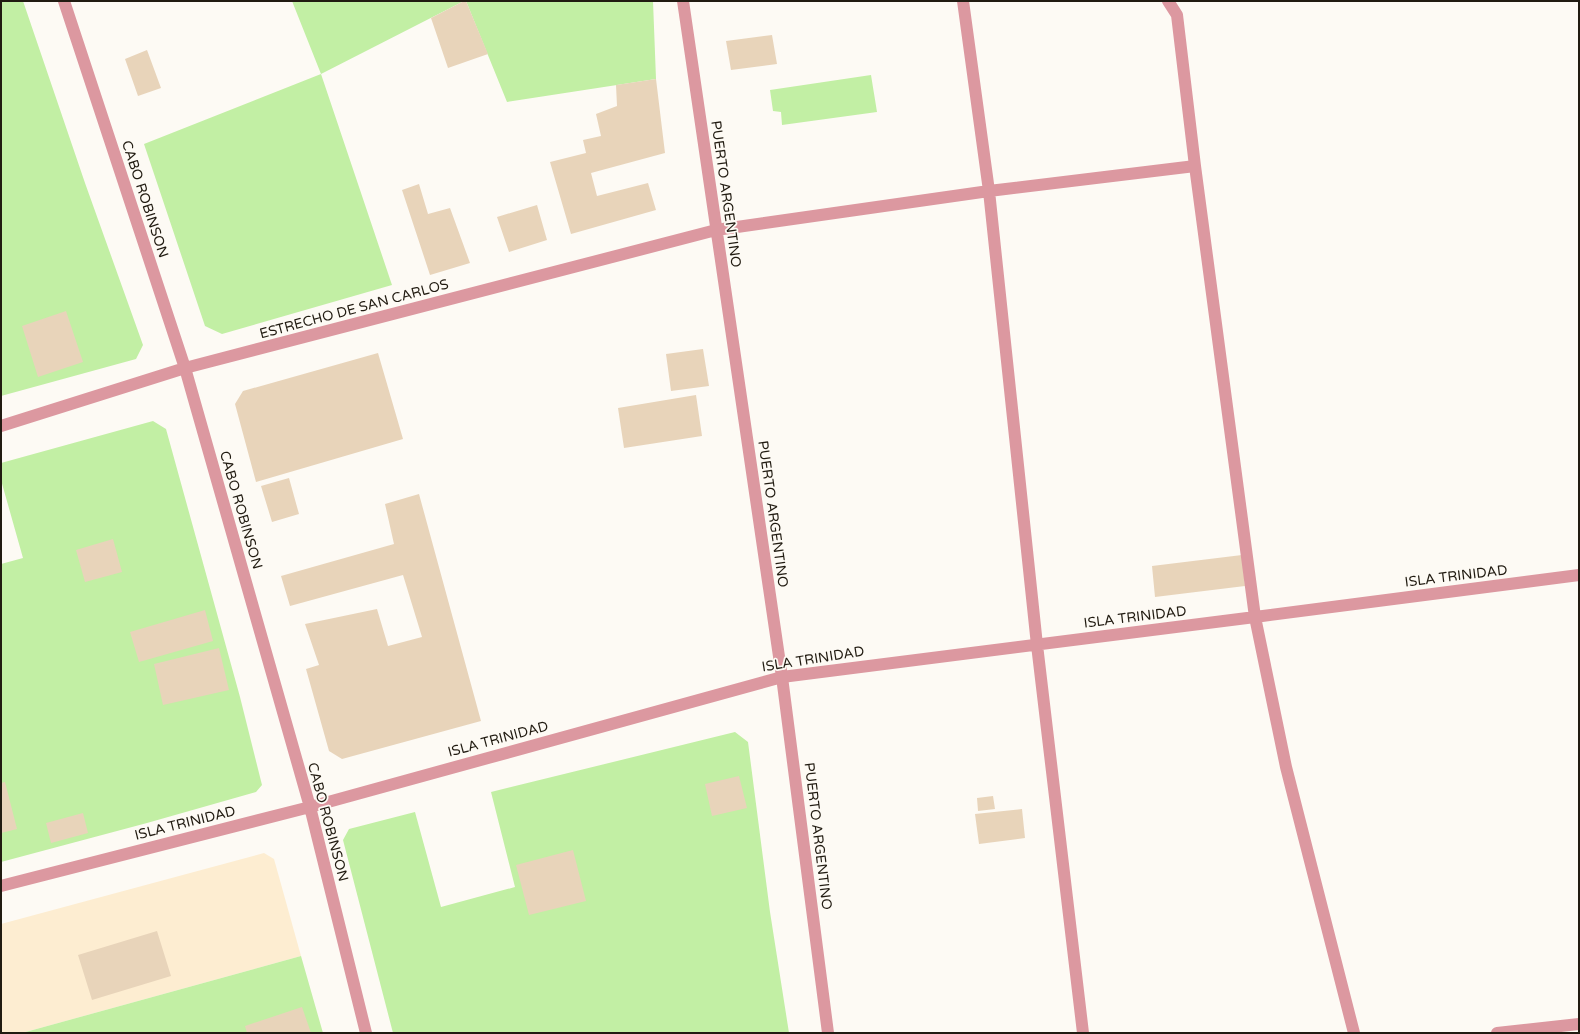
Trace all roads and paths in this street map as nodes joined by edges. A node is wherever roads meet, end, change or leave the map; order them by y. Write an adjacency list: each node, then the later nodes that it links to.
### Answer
1 (64, 1): 8 (street, CABO ROBINSON)
2 (683, 1): 7 (street, PUERTO ARGENTINO)
3 (963, 1): 6 (street)
4 (1168, 1): 5 (street)
5 (1195, 166): 6 (street, ESTRECHO DE SAN CARLOS); 11 (street)
6 (989, 191): 7 (street, ESTRECHO DE SAN CARLOS); 12 (street)
7 (716, 230): 8 (street, ESTRECHO DE SAN CARLOS); 13 (street, PUERTO ARGENTINO)
8 (185, 368): 9 (street, ESTRECHO DE SAN CARLOS); 14 (street, CABO ROBINSON)
9 (1, 426)
10 (1579, 575): 11 (street, ISLA TRINIDAD)
11 (1255, 618): 12 (street, ISLA TRINIDAD); 21 (street)
12 (1037, 644): 13 (street, ISLA TRINIDAD); 20 (street)
13 (782, 677): 14 (street, ISLA TRINIDAD); 19 (street, PUERTO ARGENTINO)
14 (310, 807): 15 (street, ISLA TRINIDAD); 18 (street, CABO ROBINSON)
15 (1, 886)
16 (1579, 1024): 17 (street)
17 (1557, 1030): 22 (street)
18 (366, 1033)
19 (828, 1033)
20 (1083, 1033)
21 (1354, 1033)
22 (1497, 1033)

